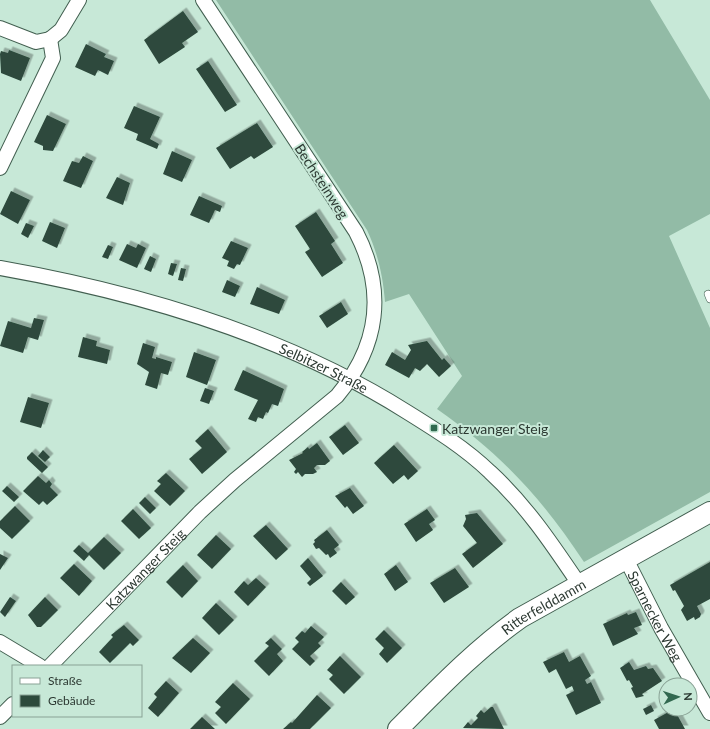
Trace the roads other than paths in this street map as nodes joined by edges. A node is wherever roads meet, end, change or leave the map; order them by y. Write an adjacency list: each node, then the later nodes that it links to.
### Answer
1 (79, 0): 4 (street)
2 (203, 0): 7 (street, Bechsteinweg)
3 (0, 28): 4 (street)
4 (50, 39): 5 (street)
5 (0, 168)
6 (0, 268): 7 (street, Selbitzer Straße)
7 (351, 380): 10 (street, Selbitzer Straße); 13 (street, Katzwanger Steig)
8 (710, 512): 9 (main road, Ritterfelddamm)
9 (626, 559): 10 (main road, Ritterfelddamm); 15 (street, Sparnecker Weg)
10 (579, 584): 17 (main road, Ritterfelddamm)
11 (0, 642): 12 (street)
12 (38, 665)
13 (51, 665)
14 (12, 705): 16 (street)
15 (710, 713)
16 (0, 717)
17 (398, 729)

